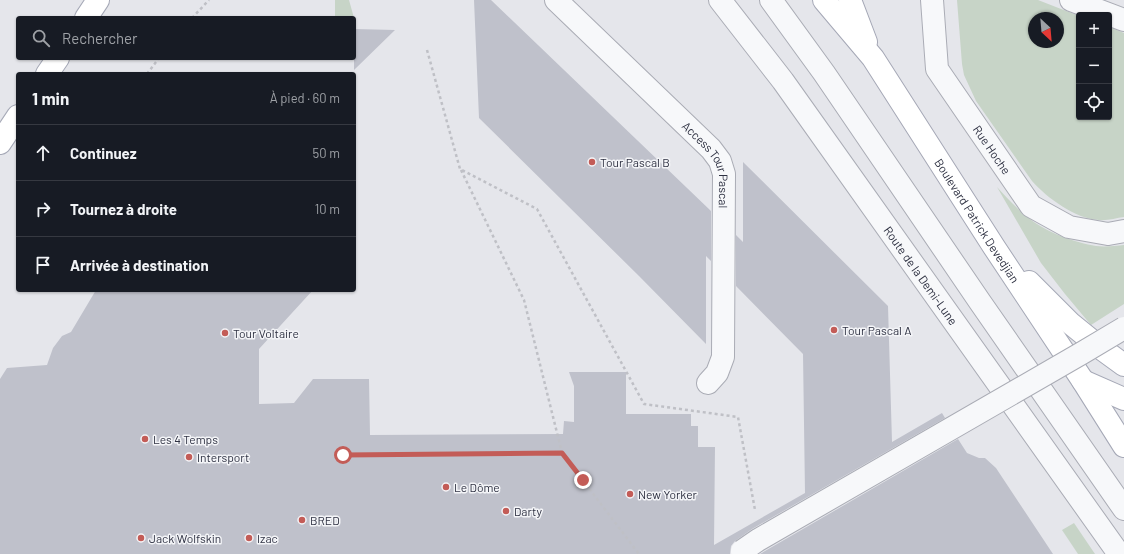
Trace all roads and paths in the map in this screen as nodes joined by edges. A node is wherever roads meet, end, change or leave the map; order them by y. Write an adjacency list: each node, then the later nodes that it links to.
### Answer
1 (98, 0): 10 (main road)
2 (210, 0): 11 (path)
3 (556, 0): 27 (street, Access Tour Pascal)
4 (720, 0): 28 (street, Route de la Demi-Lune)
5 (771, 0): 34 (street)
6 (824, 0): 14 (main road, Boulevard Patrick Devedjian)
7 (850, 0): 14 (main road)
8 (932, 0): 22 (street, Rue Hoche)
9 (1072, 0): 12 (street)
10 (87, 16)
11 (194, 16)
12 (1124, 20)
13 (427, 50): 21 (path)
14 (872, 58): 23 (main road, Boulevard Patrick Devedjian)
15 (57, 60): 17 (main road)
16 (158, 60): 18 (path)
17 (48, 72)
18 (149, 72)
19 (16, 119): 20 (main road)
20 (0, 142)
21 (460, 169): 32 (path); 35 (path)
22 (1124, 231)
23 (994, 247): 25 (main road); 26 (main road, Boulevard Patrick Devedjian)
24 (1124, 328): 36 (street, bridge)
25 (1124, 365)
26 (1083, 381): 29 (main road); 31 (main road, Boulevard Patrick Devedjian)
27 (708, 383)
28 (1009, 398): 30 (street); 38 (street, Route de la Demi-Lune)
29 (1124, 399)
30 (953, 430)
31 (1124, 446)
32 (562, 453): 33 (path); 37 (path)
33 (343, 455)
34 (1124, 509)
35 (756, 514)
36 (742, 551)
37 (639, 554)
38 (1119, 554)

